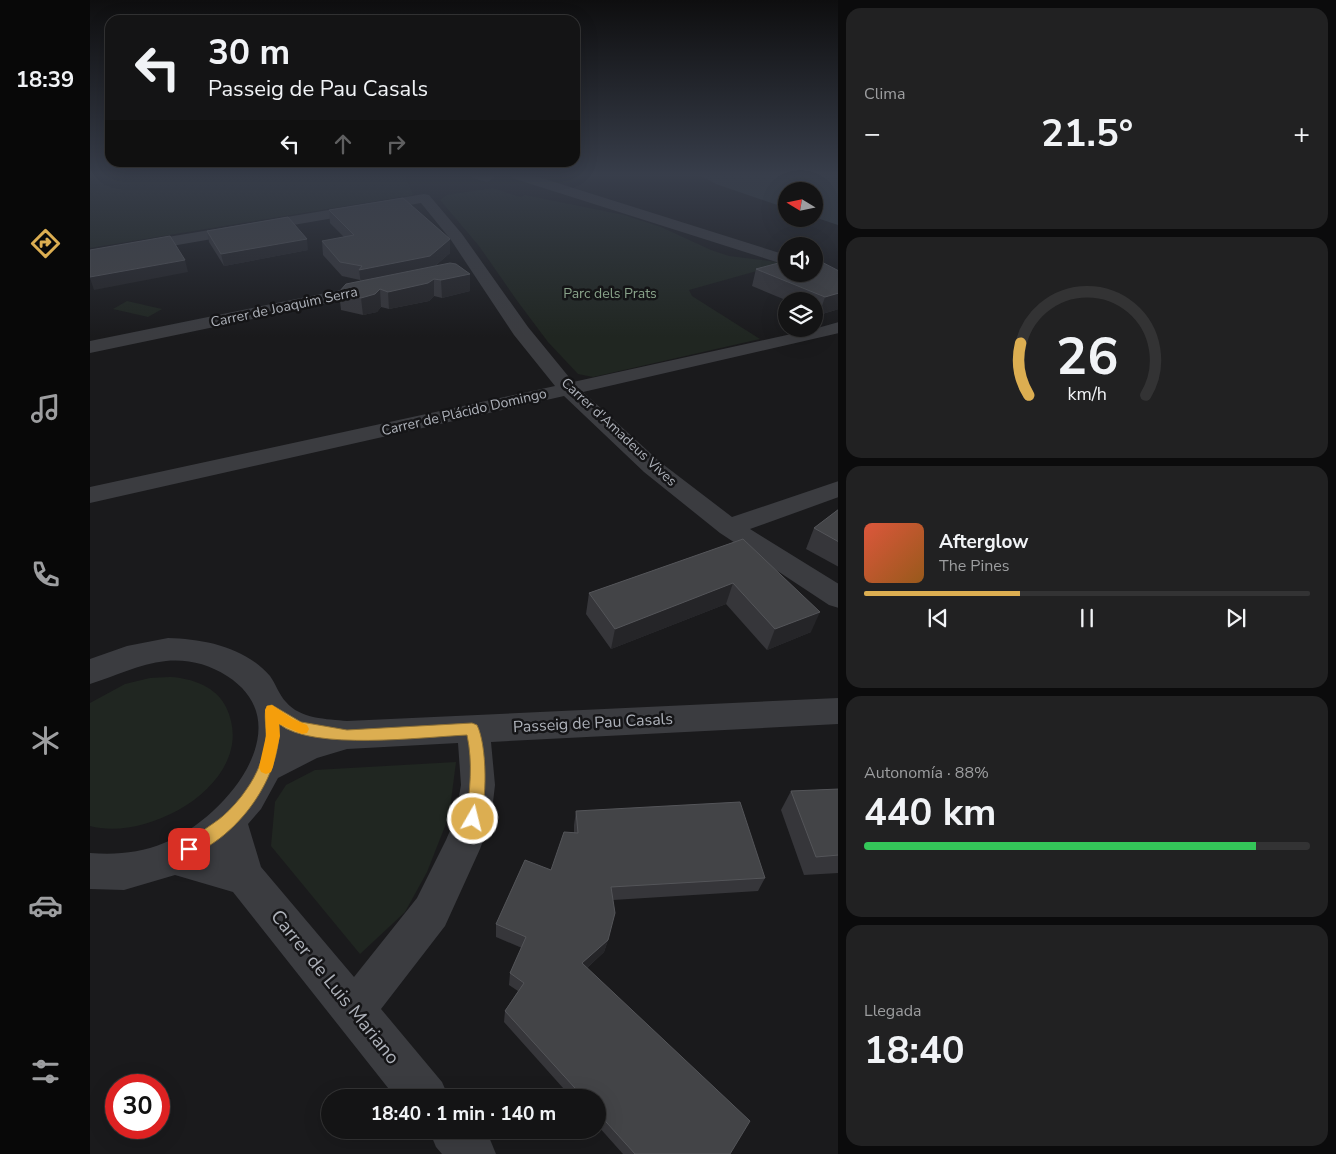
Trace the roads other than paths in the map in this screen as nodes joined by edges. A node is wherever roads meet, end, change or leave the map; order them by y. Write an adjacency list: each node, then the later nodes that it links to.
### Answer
1 (243, 229): 4 (street, Carrer d'Amadeus Vives)
2 (450, 229): 6 (street, Carrer d'Amadeus Vives)
3 (687, 229): 5 (street)
4 (90, 255)
5 (778, 257)
6 (479, 267): 7 (street); 15 (street, Carrer d'Amadeus Vives)
7 (454, 271)
8 (387, 285): 14 (street, Carrer de Joaquim Serra)
9 (838, 327): 10 (street, Carrer de Plácido Domingo)
10 (823, 331)
11 (823, 334): 13 (street)
12 (798, 337): 15 (street, Carrer de Plácido Domingo)
13 (838, 343)
14 (90, 347)
15 (568, 388): 17 (street, Carrer de Plácido Domingo); 18 (street, Carrer d'Amadeus Vives)
16 (838, 488): 18 (street)
17 (90, 495)
18 (729, 527): 19 (street, Carrer d'Amadeus Vives)
19 (838, 598)
20 (90, 672): 21 (street)
21 (272, 710): 24 (street, Passeig de Pau Casals); 25 (street)
22 (838, 711): 23 (street, Passeig de Pau Casals)
23 (472, 729): 24 (street, Passeig de Pau Casals); 30 (street)
24 (347, 735): 25 (street, Passeig de Pau Casals)
25 (266, 768): 26 (street)
26 (229, 820): 27 (street); 29 (street, Carrer de Luis Mariano)
27 (175, 857): 28 (street); 29 (street)
28 (90, 872)
29 (245, 877): 30 (street, Carrer de Luis Mariano)
30 (354, 1010): 31 (street, Carrer de Luis Mariano)
31 (419, 1089)
32 (460, 1139): 33 (street)
33 (472, 1154)

